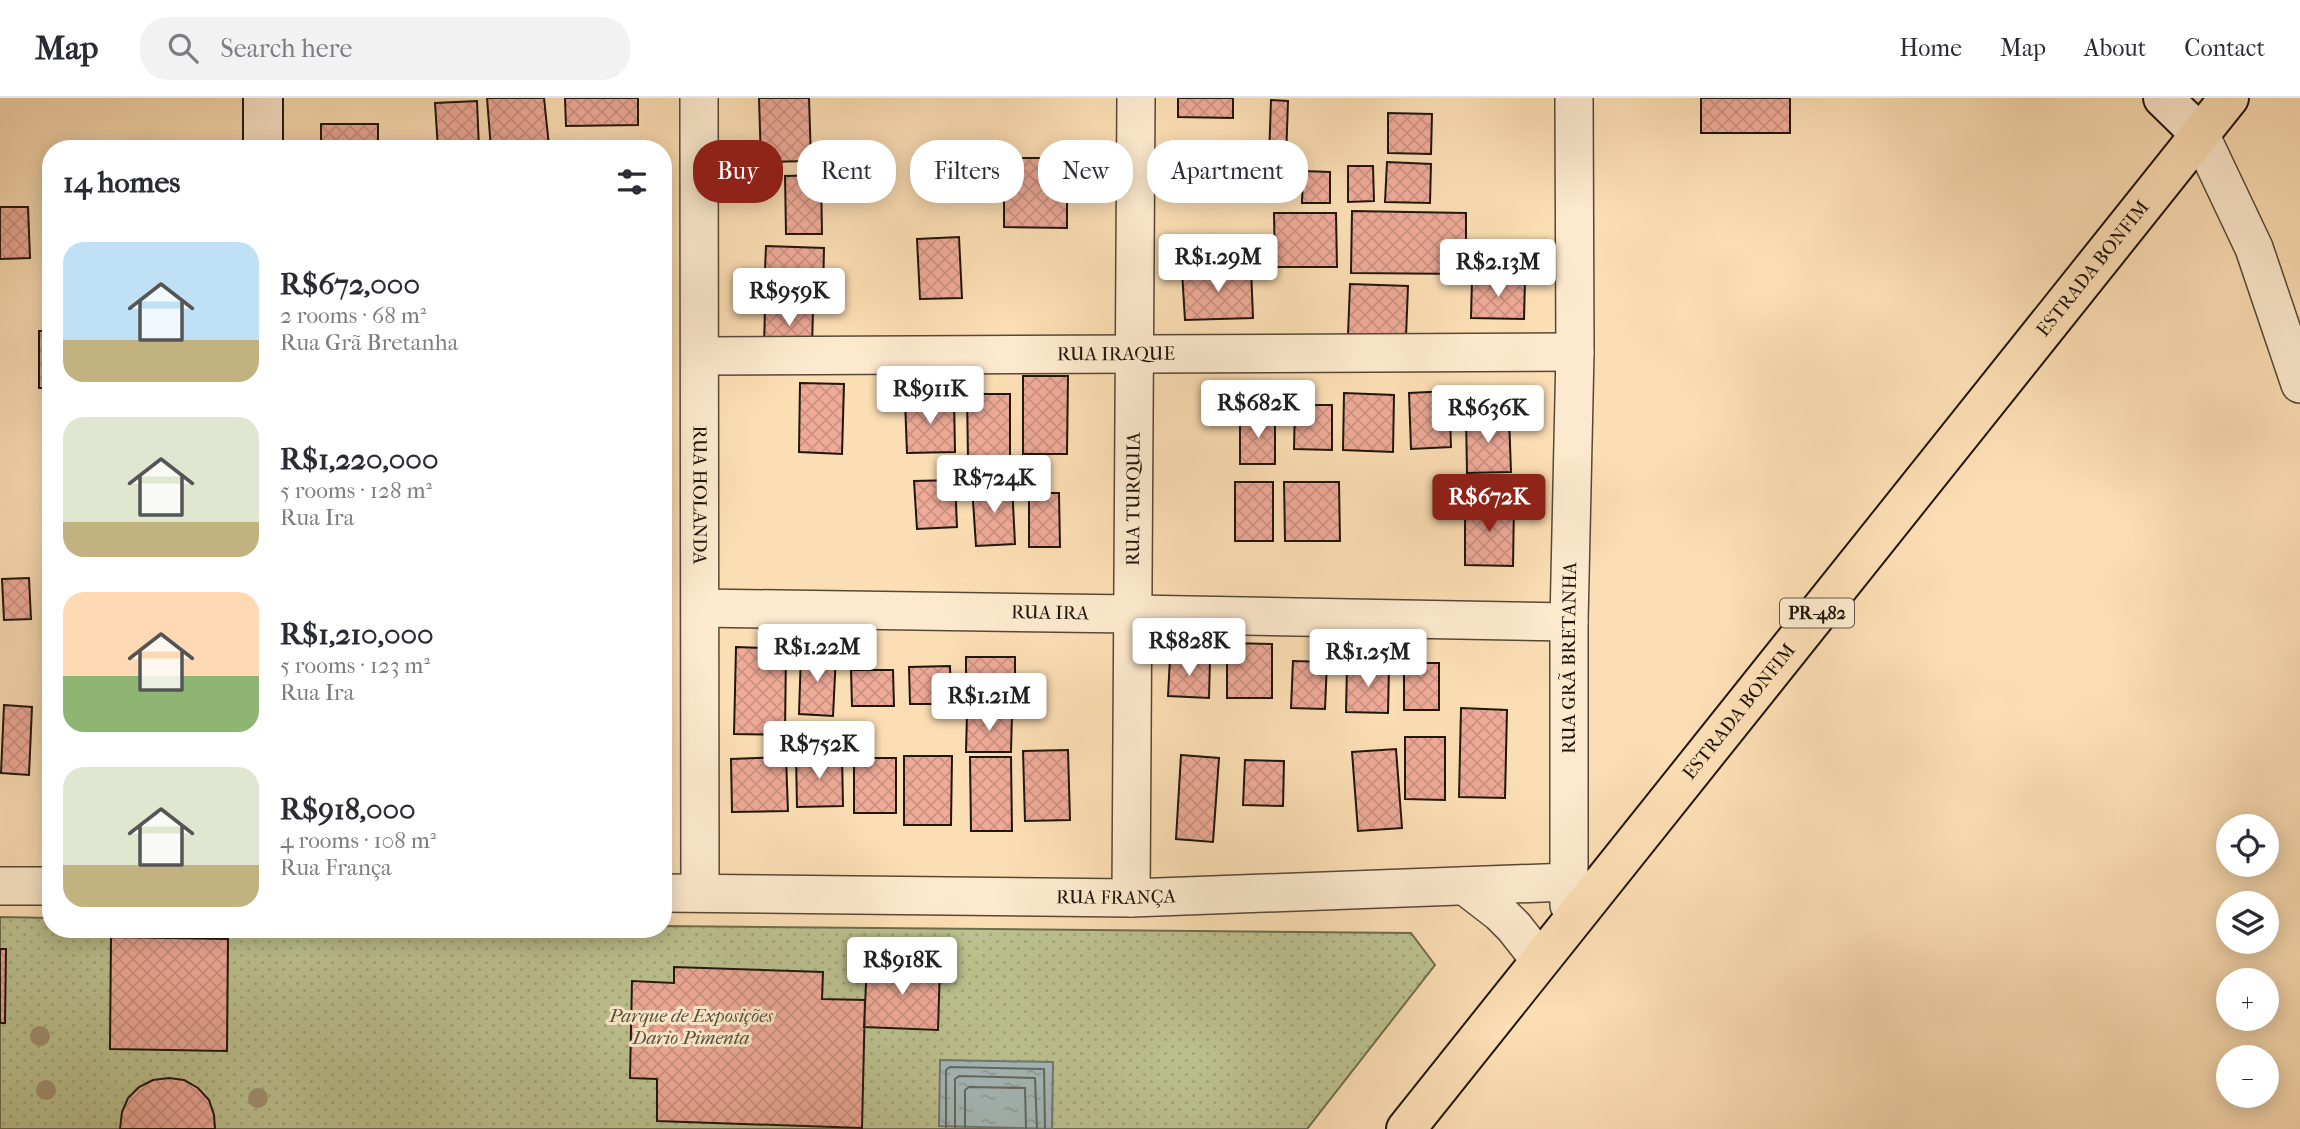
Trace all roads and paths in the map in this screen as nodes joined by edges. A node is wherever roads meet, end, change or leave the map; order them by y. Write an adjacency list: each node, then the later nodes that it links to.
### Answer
1 (263, 98): 8 (street)
2 (699, 98): 10 (street, RUA HOLANDA)
3 (1136, 98): 11 (street, RUA TURQUIA)
4 (1574, 98): 9 (street, RUA GRÃ BRETANHA)
5 (2163, 98): 7 (street)
6 (2229, 98): 7 (main road, ESTRADA BONFIM / PR-482)
7 (2200, 134): 12 (street); 23 (main road, ESTRADA BONFIM / PR-482)
8 (263, 140)
9 (1575, 352): 11 (street, RUA IRAQUE); 15 (street, RUA GRÃ BRETANHA)
10 (700, 356): 11 (street, RUA IRAQUE); 13 (street, RUA HOLANDA)
11 (1135, 356): 14 (street, RUA TURQUIA)
12 (2300, 384)
13 (700, 608): 14 (street, RUA IRA); 21 (street, RUA HOLANDA)
14 (1133, 614): 15 (street, RUA IRA); 22 (street, RUA TURQUIA)
15 (1569, 622): 16 (street, RUA GRÃ BRETANHA)
16 (1569, 882): 19 (street, RUA FRANÇA); 23 (street, RUA GRÃ BRETANHA)
17 (0, 886): 18 (street)
18 (42, 886)
19 (1465, 886): 22 (street, RUA FRANÇA); 24 (street)
20 (672, 893): 21 (street, RUA FRANÇA)
21 (700, 893): 22 (street, RUA FRANÇA)
22 (1131, 898)
23 (1569, 923): 24 (main road, ESTRADA BONFIM / PR-482)
24 (1540, 960): 25 (main road, ESTRADA BONFIM / PR-482)
25 (1406, 1129)

